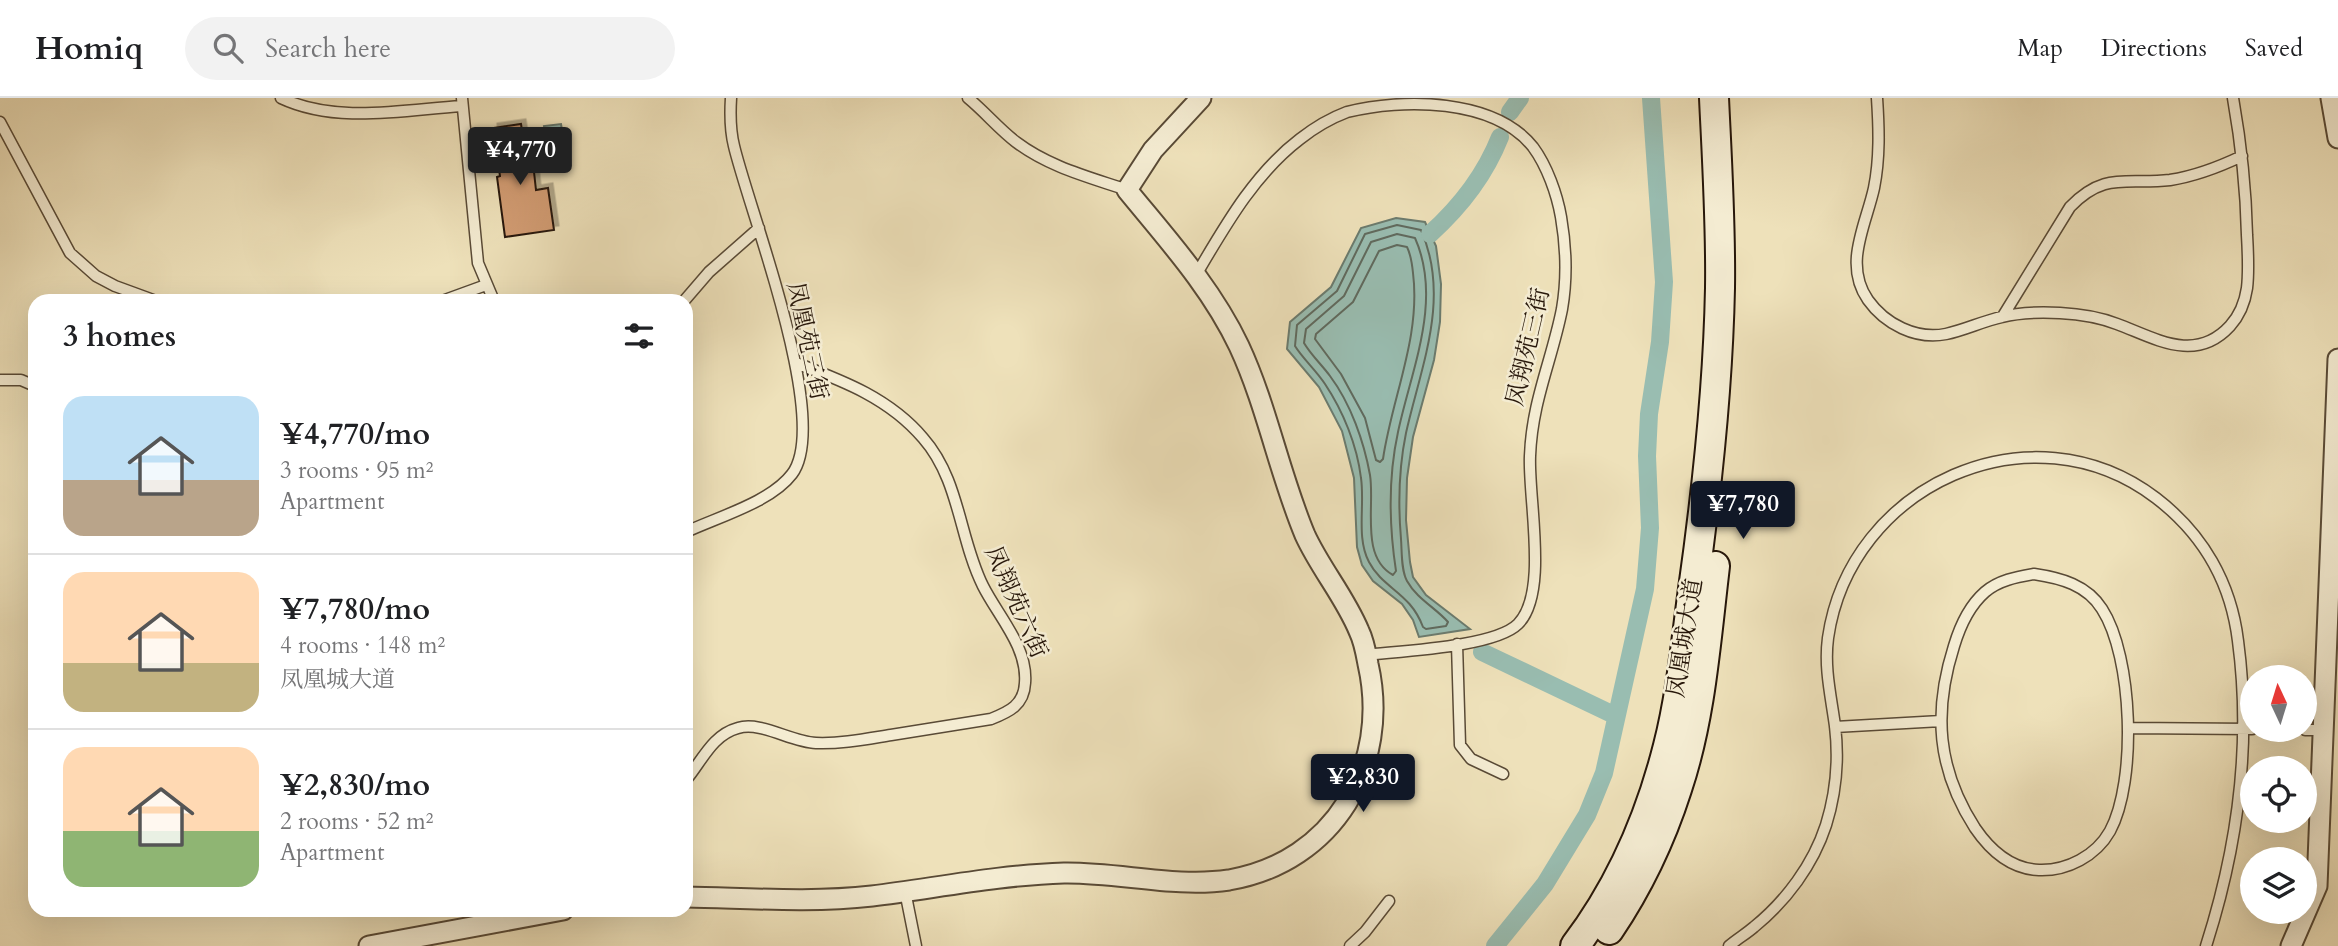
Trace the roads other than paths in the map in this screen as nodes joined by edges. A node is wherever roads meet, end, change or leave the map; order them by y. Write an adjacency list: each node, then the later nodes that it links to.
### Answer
1 (281, 98): 10 (lane)
2 (731, 98): 15 (lane, 凤凰苑三街)
3 (968, 98): 14 (lane)
4 (1201, 98): 14 (street)
5 (1714, 98): 48 (main road, 凤凰城大道)
6 (1733, 98): 49 (main road, 凤凰城大道)
7 (1877, 98): 22 (lane)
8 (2233, 98): 13 (lane)
9 (2331, 98): 12 (street)
10 (461, 102): 17 (lane)
11 (0, 122): 18 (lane)
12 (2338, 138)
13 (2242, 156): 22 (lane); 22 (lane)
14 (1126, 190): 16 (street)
15 (759, 228): 21 (lane); 24 (lane, 凤凰苑三街)
16 (1196, 275): 29 (lane, 凤翔苑三街); 30 (street)
17 (486, 285): 19 (lane); 20 (lane)
18 (139, 294)
19 (461, 294)
20 (490, 294)
21 (690, 294)
22 (2003, 316)
23 (2338, 359): 28 (street)
24 (796, 363): 27 (lane, 凤凰苑三街); 39 (lane, 凤翔苑六街)
25 (0, 380): 26 (lane)
26 (28, 383)
27 (693, 529)
28 (2333, 598): 32 (street)
29 (1457, 644): 30 (lane, 凤翔苑三街); 40 (lane)
30 (1367, 655): 41 (street)
31 (2241, 665): 34 (lane)
32 (2317, 709)
33 (1941, 721): 34 (lane); 35 (lane); 35 (lane)
34 (1835, 727): 50 (lane)
35 (2128, 728): 36 (lane)
36 (2240, 729)
37 (2247, 742): 51 (lane)
38 (2314, 742): 52 (street)
39 (693, 770)
40 (1503, 774)
41 (905, 891): 42 (street); 46 (lane)
42 (693, 897)
43 (1389, 901): 47 (lane)
44 (525, 917): 45 (street)
45 (369, 946)
46 (916, 946)
47 (1350, 946)
48 (1574, 946)
49 (1597, 946)
50 (1729, 946)
51 (2206, 946)
52 (2291, 946)

